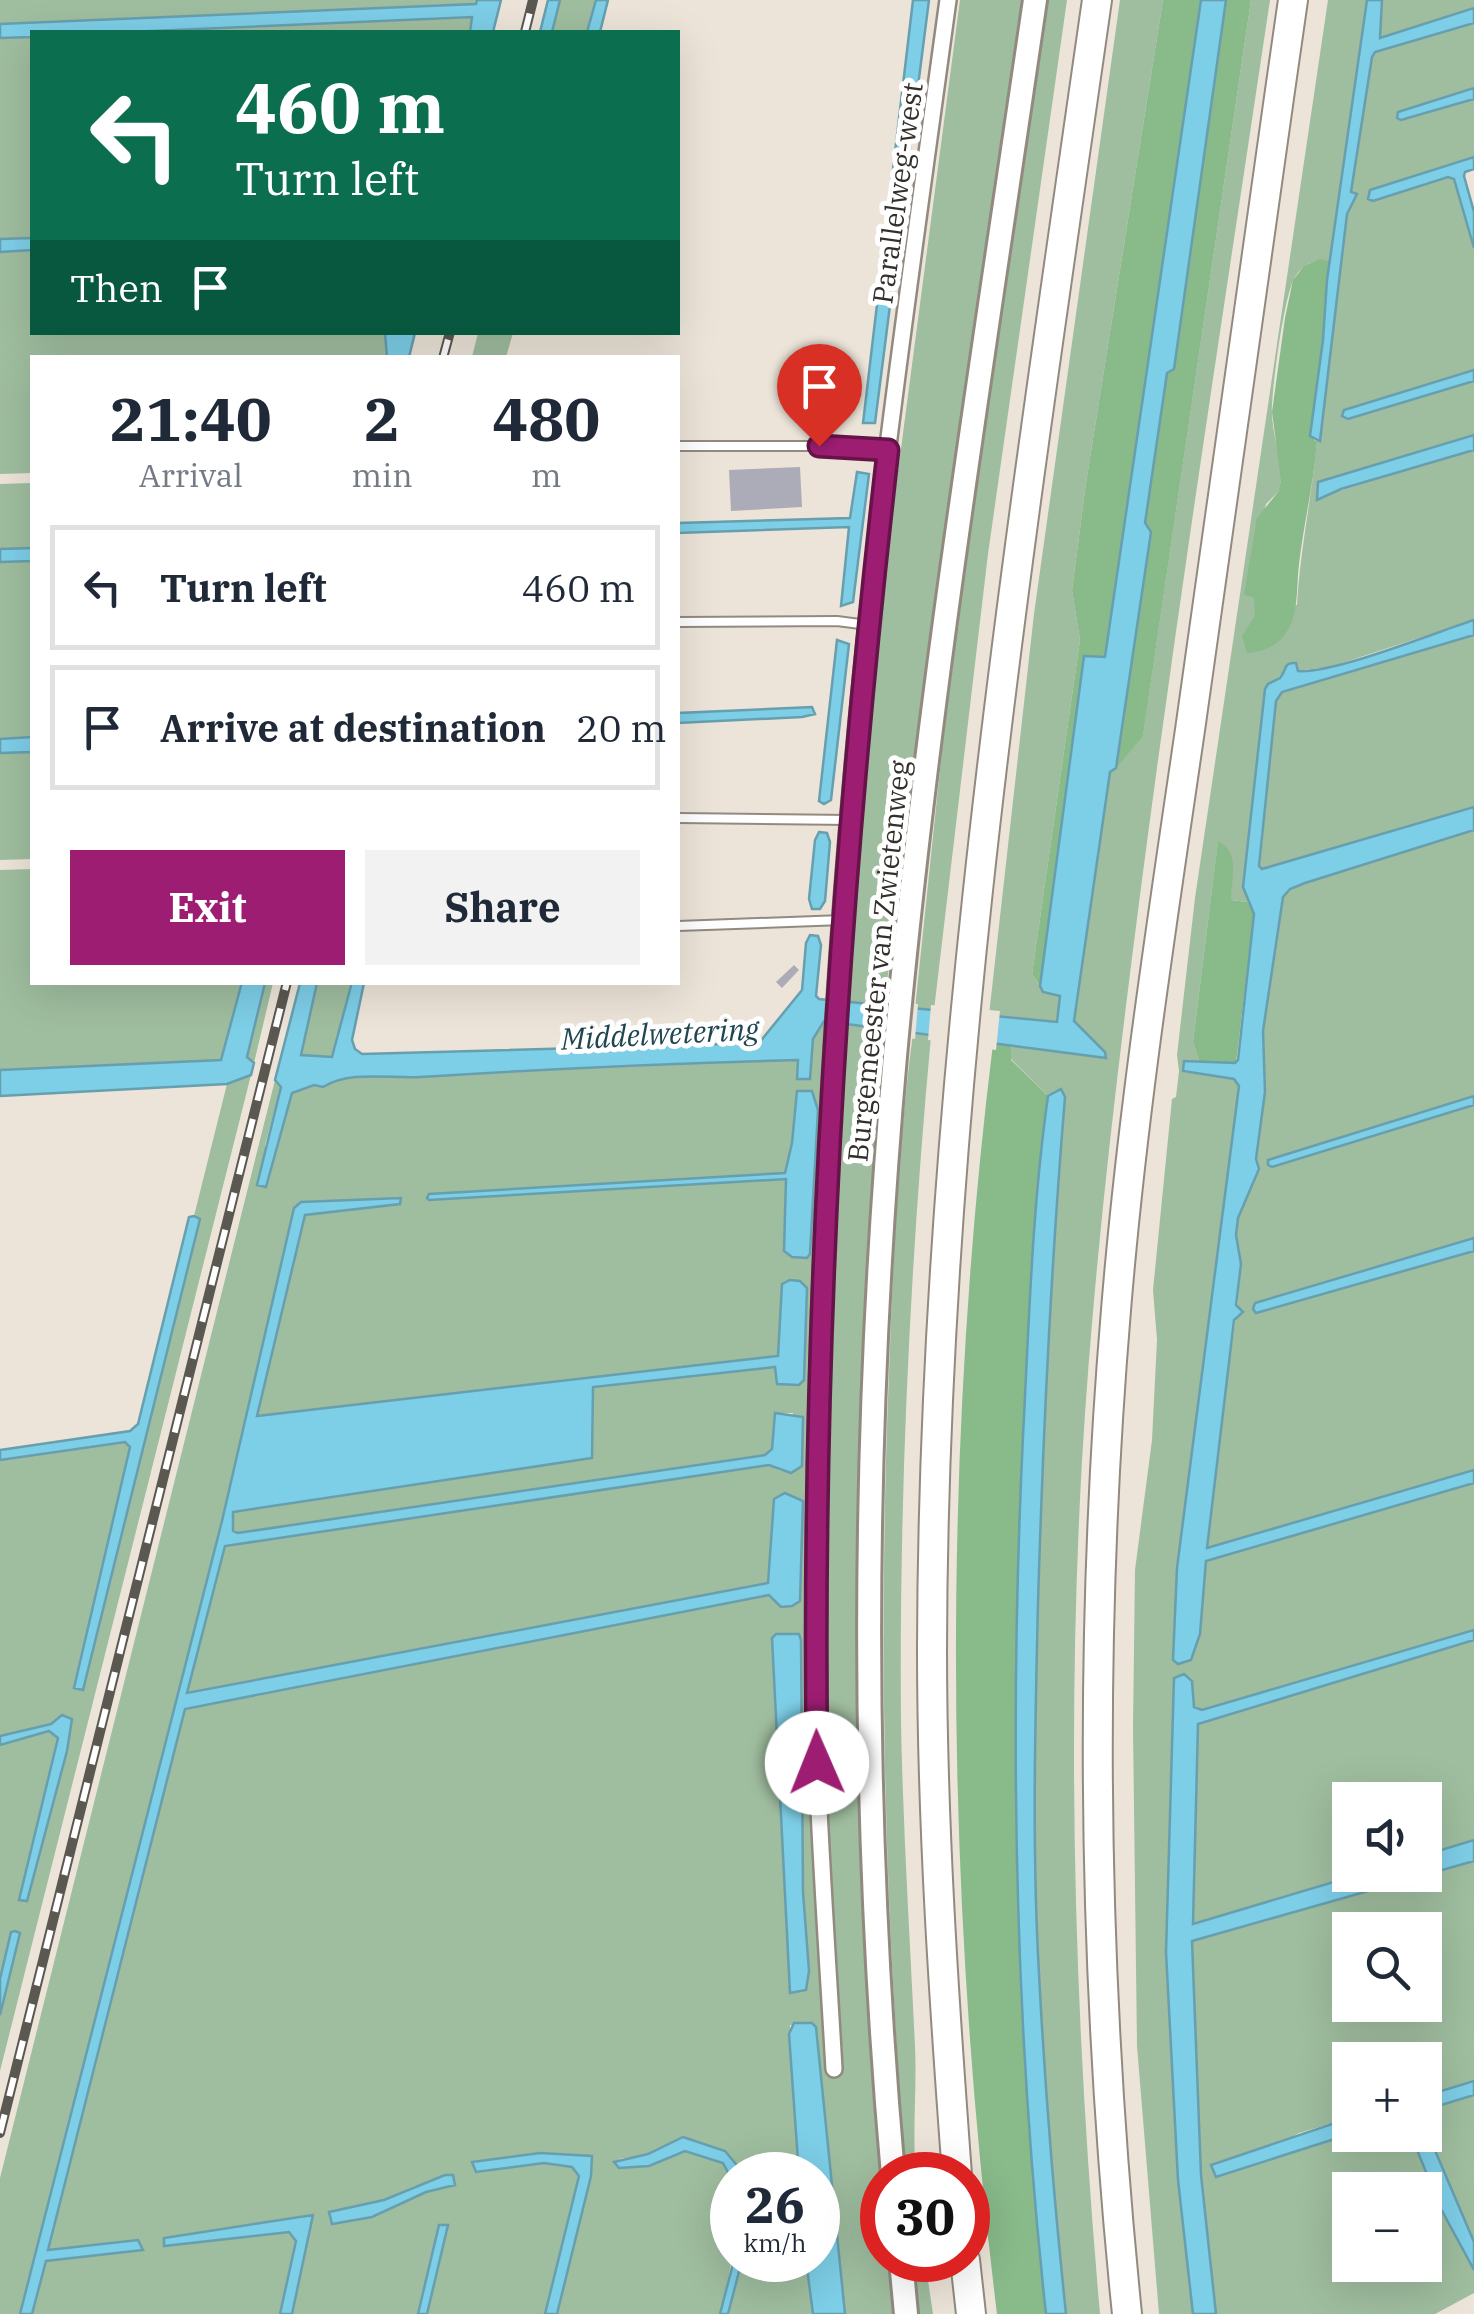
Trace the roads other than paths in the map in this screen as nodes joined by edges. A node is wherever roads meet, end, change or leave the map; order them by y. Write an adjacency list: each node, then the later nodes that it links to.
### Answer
1 (948, 0): 6 (street, Parallelweg-west)
2 (1034, 0): 14 (main road, Burgemeester van Zwietenweg)
3 (1097, 0): 15 (highway)
4 (1293, 0): 20 (highway)
5 (680, 446): 6 (lane)
6 (888, 450): 8 (street, Parallelweg-west)
7 (680, 622): 8 (lane)
8 (868, 624): 10 (street, Parallelweg-west)
9 (680, 818): 10 (lane)
10 (850, 820): 11 (street, Parallelweg-west)
11 (842, 920): 12 (lane); 13 (street, Parallelweg-west)
12 (680, 926)
13 (834, 2069)
14 (892, 2152)
15 (955, 2152)
16 (903, 2282): 18 (main road)
17 (968, 2282): 19 (highway)
18 (906, 2314)
19 (972, 2314)
20 (1126, 2314)

